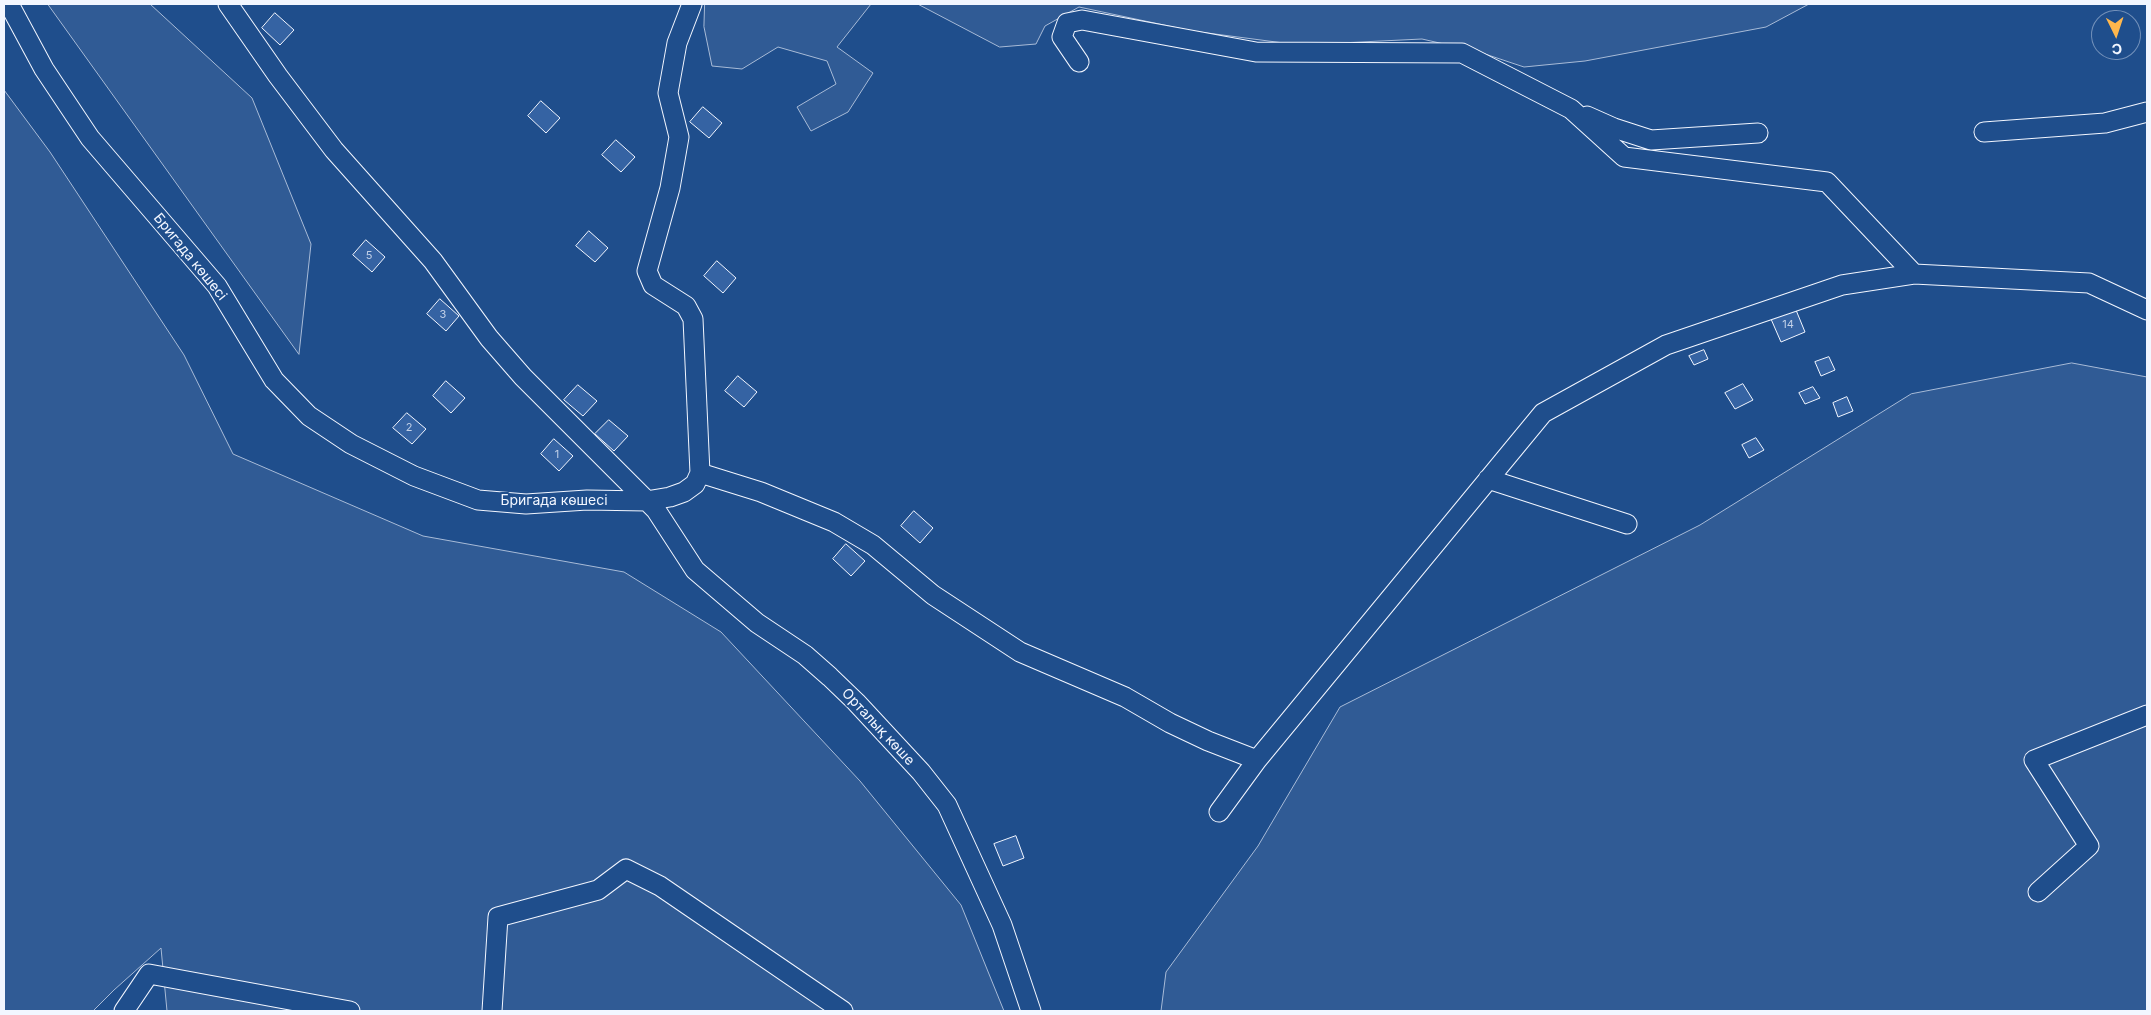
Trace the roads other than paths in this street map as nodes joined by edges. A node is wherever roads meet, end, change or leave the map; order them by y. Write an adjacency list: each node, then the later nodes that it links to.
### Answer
1 (9, 4): 13 (street, Бригада көшесі)
2 (228, 4): 13 (street, Орталық көше)
3 (692, 4): 11 (street)
4 (1079, 62): 5 (street)
5 (1571, 109): 8 (street); 9 (street)
6 (2147, 112): 7 (street)
7 (1984, 132)
8 (1758, 133)
9 (1914, 274): 10 (street); 12 (street)
10 (2147, 310)
11 (700, 473): 13 (street, Бригада көшесі); 16 (street)
12 (1488, 479): 14 (street); 16 (street)
13 (646, 501): 23 (street, Орталық көше)
14 (1627, 524)
15 (2147, 715): 18 (street)
16 (1257, 760): 17 (street)
17 (1219, 812)
18 (2038, 892)
19 (124, 1011): 20 (street)
20 (350, 1011)
21 (492, 1011): 22 (street)
22 (843, 1011)
23 (1031, 1011)

